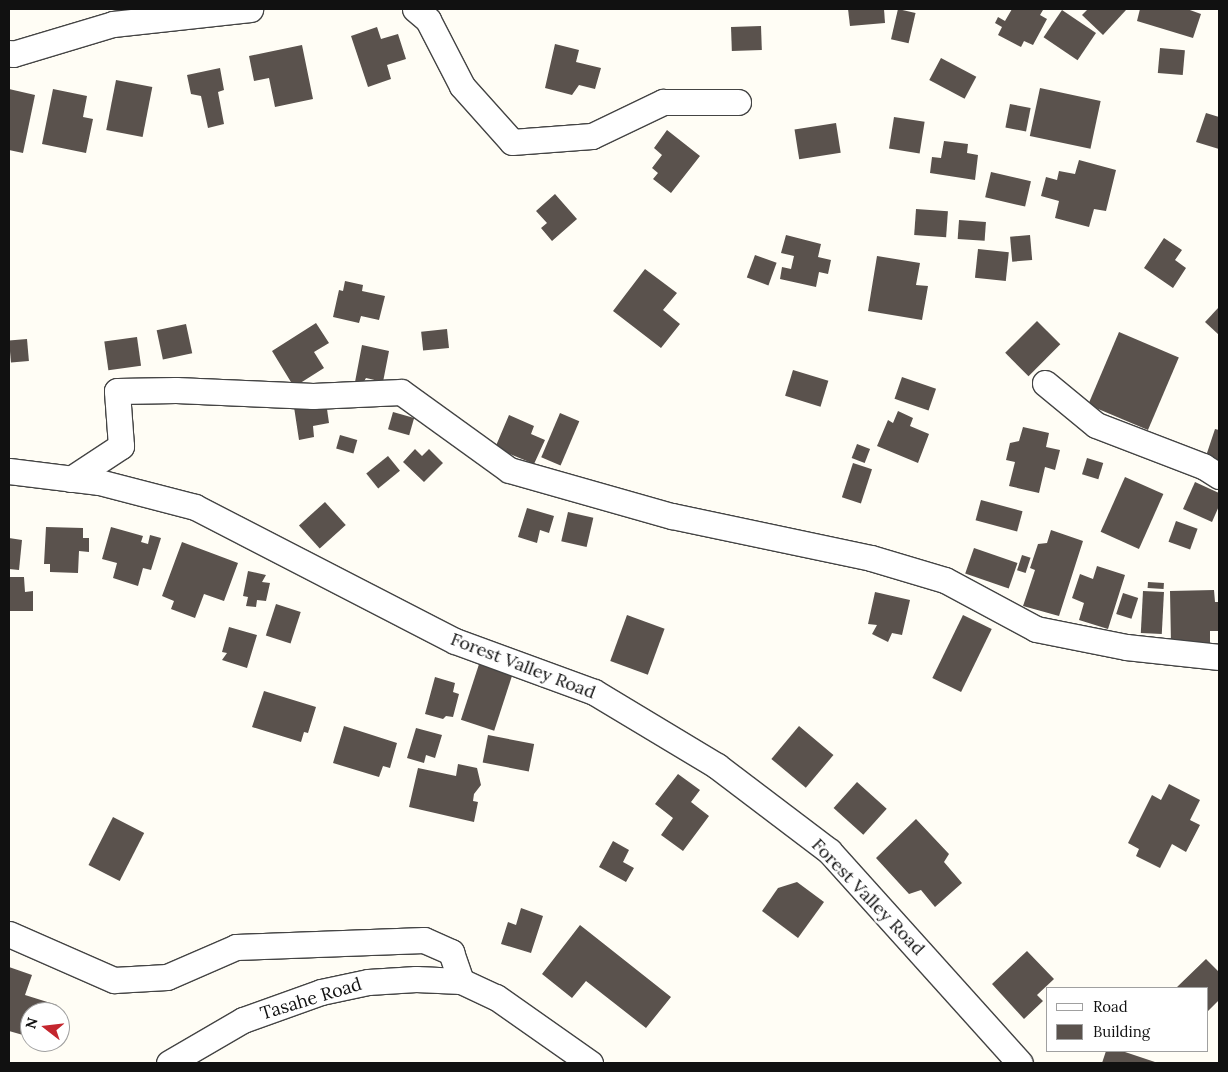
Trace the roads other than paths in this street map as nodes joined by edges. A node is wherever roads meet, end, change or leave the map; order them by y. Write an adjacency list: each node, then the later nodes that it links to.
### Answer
1 (250, 9): 3 (street)
2 (416, 9): 4 (street)
3 (9, 53)
4 (738, 102)
5 (1045, 383): 7 (street)
6 (9, 471): 8 (street, Forest Valley Road)
7 (1219, 476)
8 (71, 479): 9 (street); 14 (street, Forest Valley Road)
9 (1219, 657)
10 (9, 934): 11 (street)
11 (461, 981): 12 (street, Tasahe Road); 13 (street, Tasahe Road)
12 (169, 1063)
13 (590, 1063)
14 (1020, 1063)

